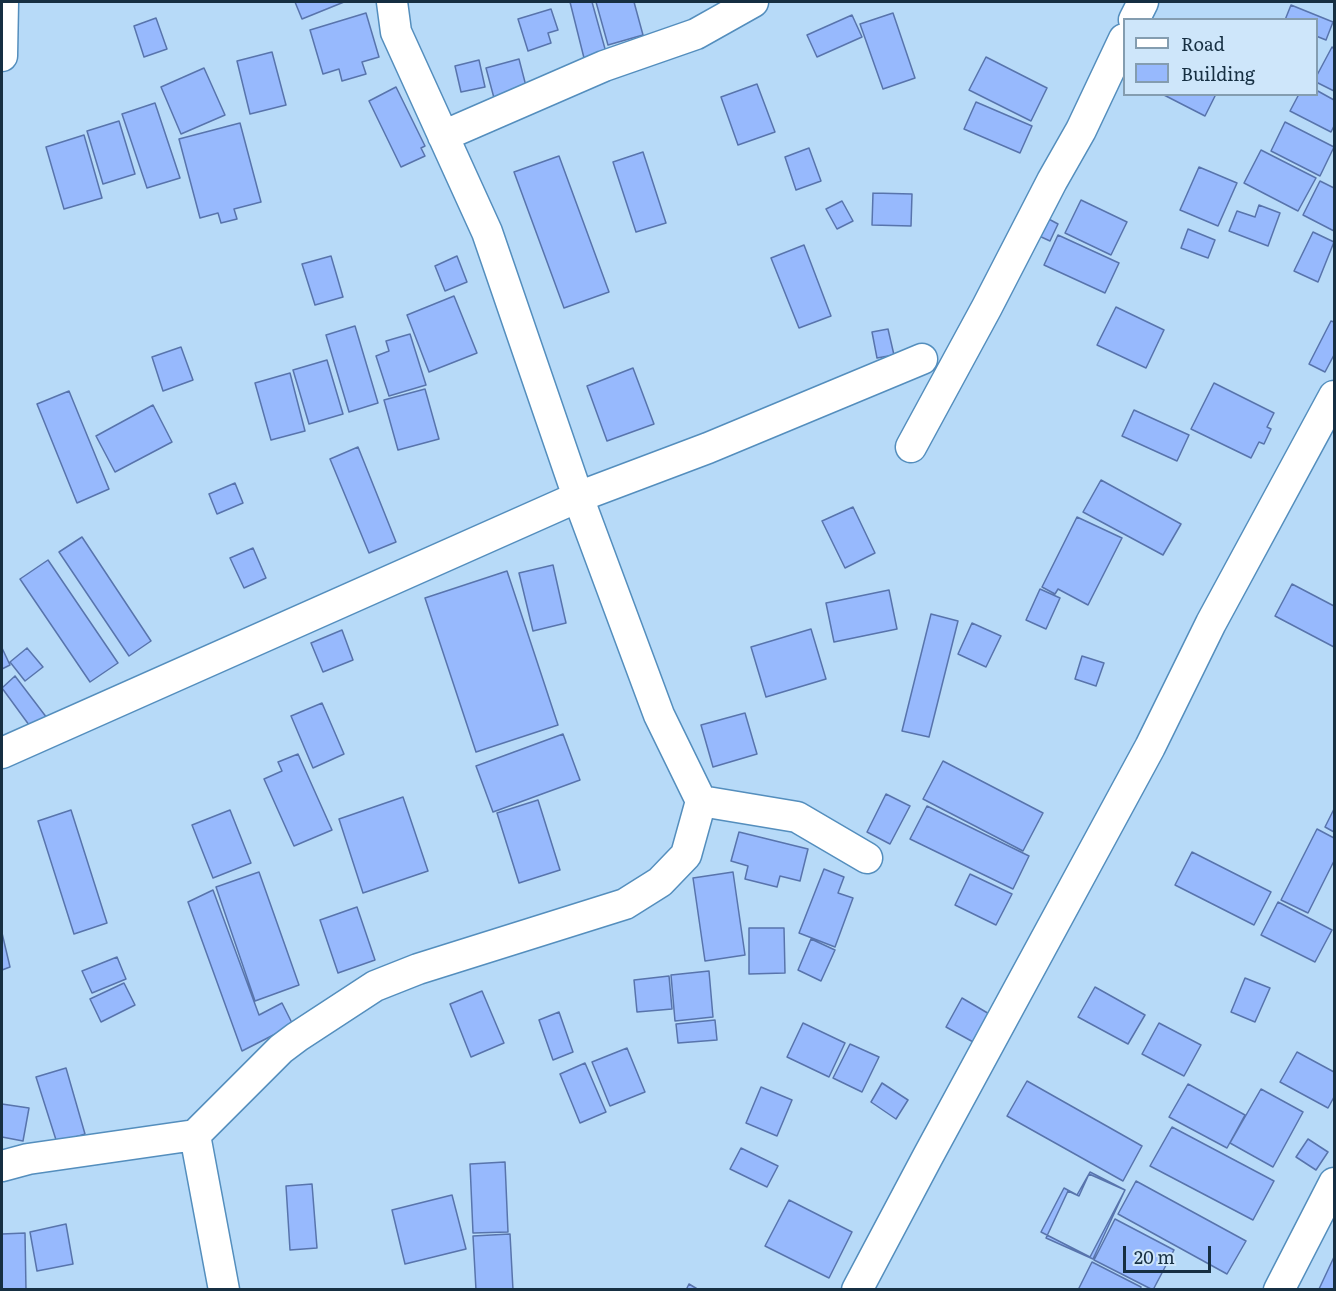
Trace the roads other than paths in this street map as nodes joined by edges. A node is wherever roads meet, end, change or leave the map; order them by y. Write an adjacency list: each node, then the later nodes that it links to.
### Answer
1 (3, 2): 7 (street)
2 (392, 2): 8 (street)
3 (753, 2): 8 (street)
4 (1143, 2): 5 (street)
5 (1135, 18)
6 (1123, 43): 11 (street)
7 (2, 56)
8 (443, 136): 12 (street)
9 (922, 359): 12 (street)
10 (1335, 396): 20 (street)
11 (911, 447)
12 (578, 497): 13 (street); 14 (street)
13 (2, 753)
14 (701, 801): 15 (street); 16 (street)
15 (867, 858)
16 (195, 1135): 17 (street); 19 (street)
17 (2, 1166)
18 (1335, 1183): 21 (street)
19 (224, 1290)
20 (857, 1290)
21 (1279, 1290)

